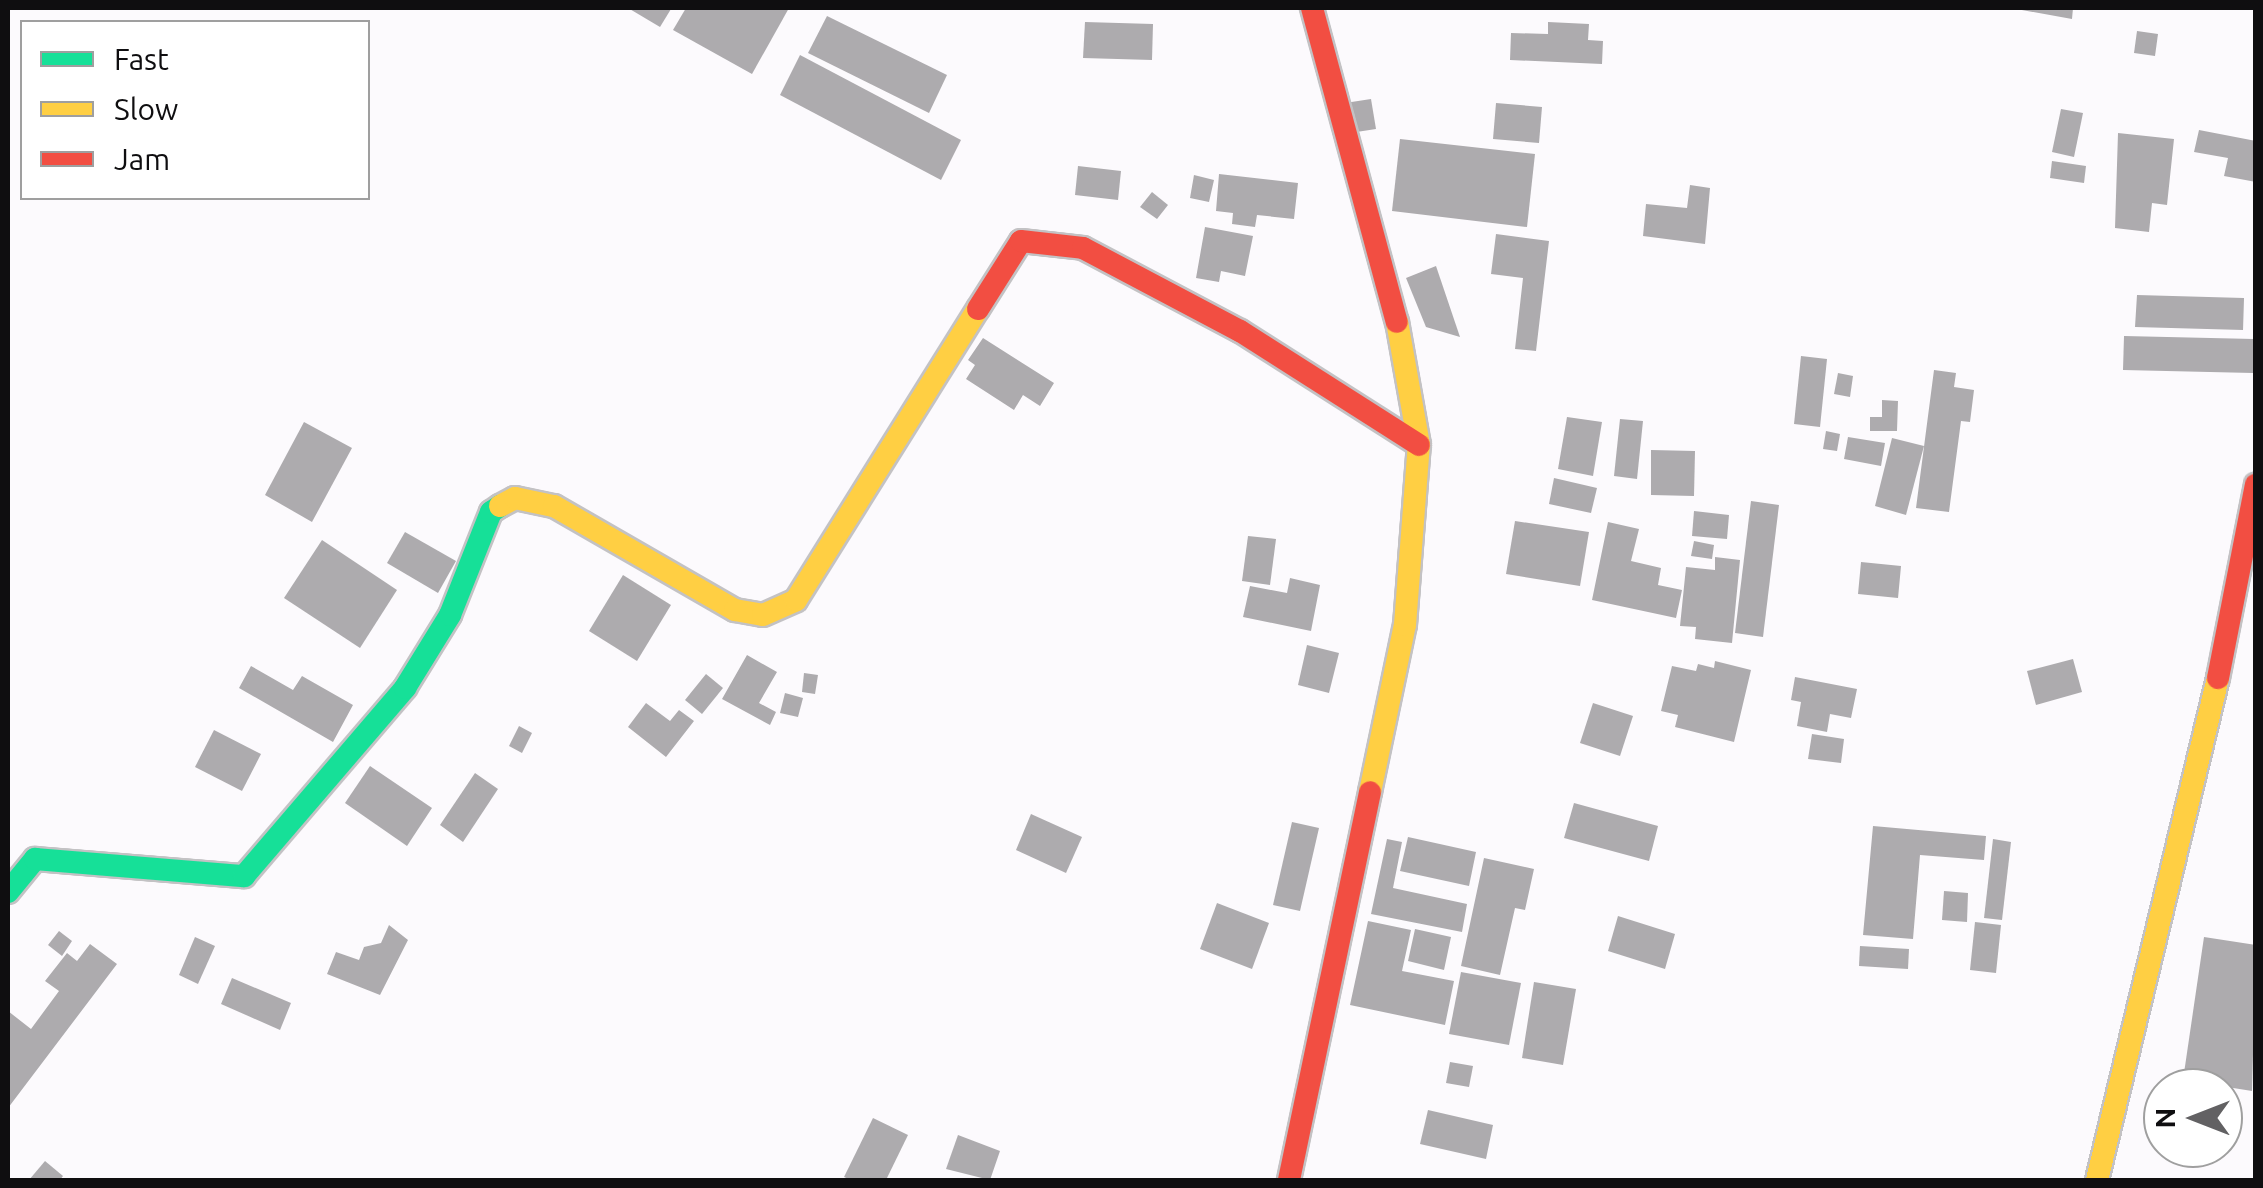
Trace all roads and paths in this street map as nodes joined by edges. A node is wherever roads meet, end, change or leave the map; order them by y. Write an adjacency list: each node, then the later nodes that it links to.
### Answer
1 (1312, 8): 2 (street)
2 (1420, 445): 4 (street); 5 (street)
3 (2256, 486): 6 (street)
4 (8, 892)
5 (1290, 1180)
6 (2097, 1180)

